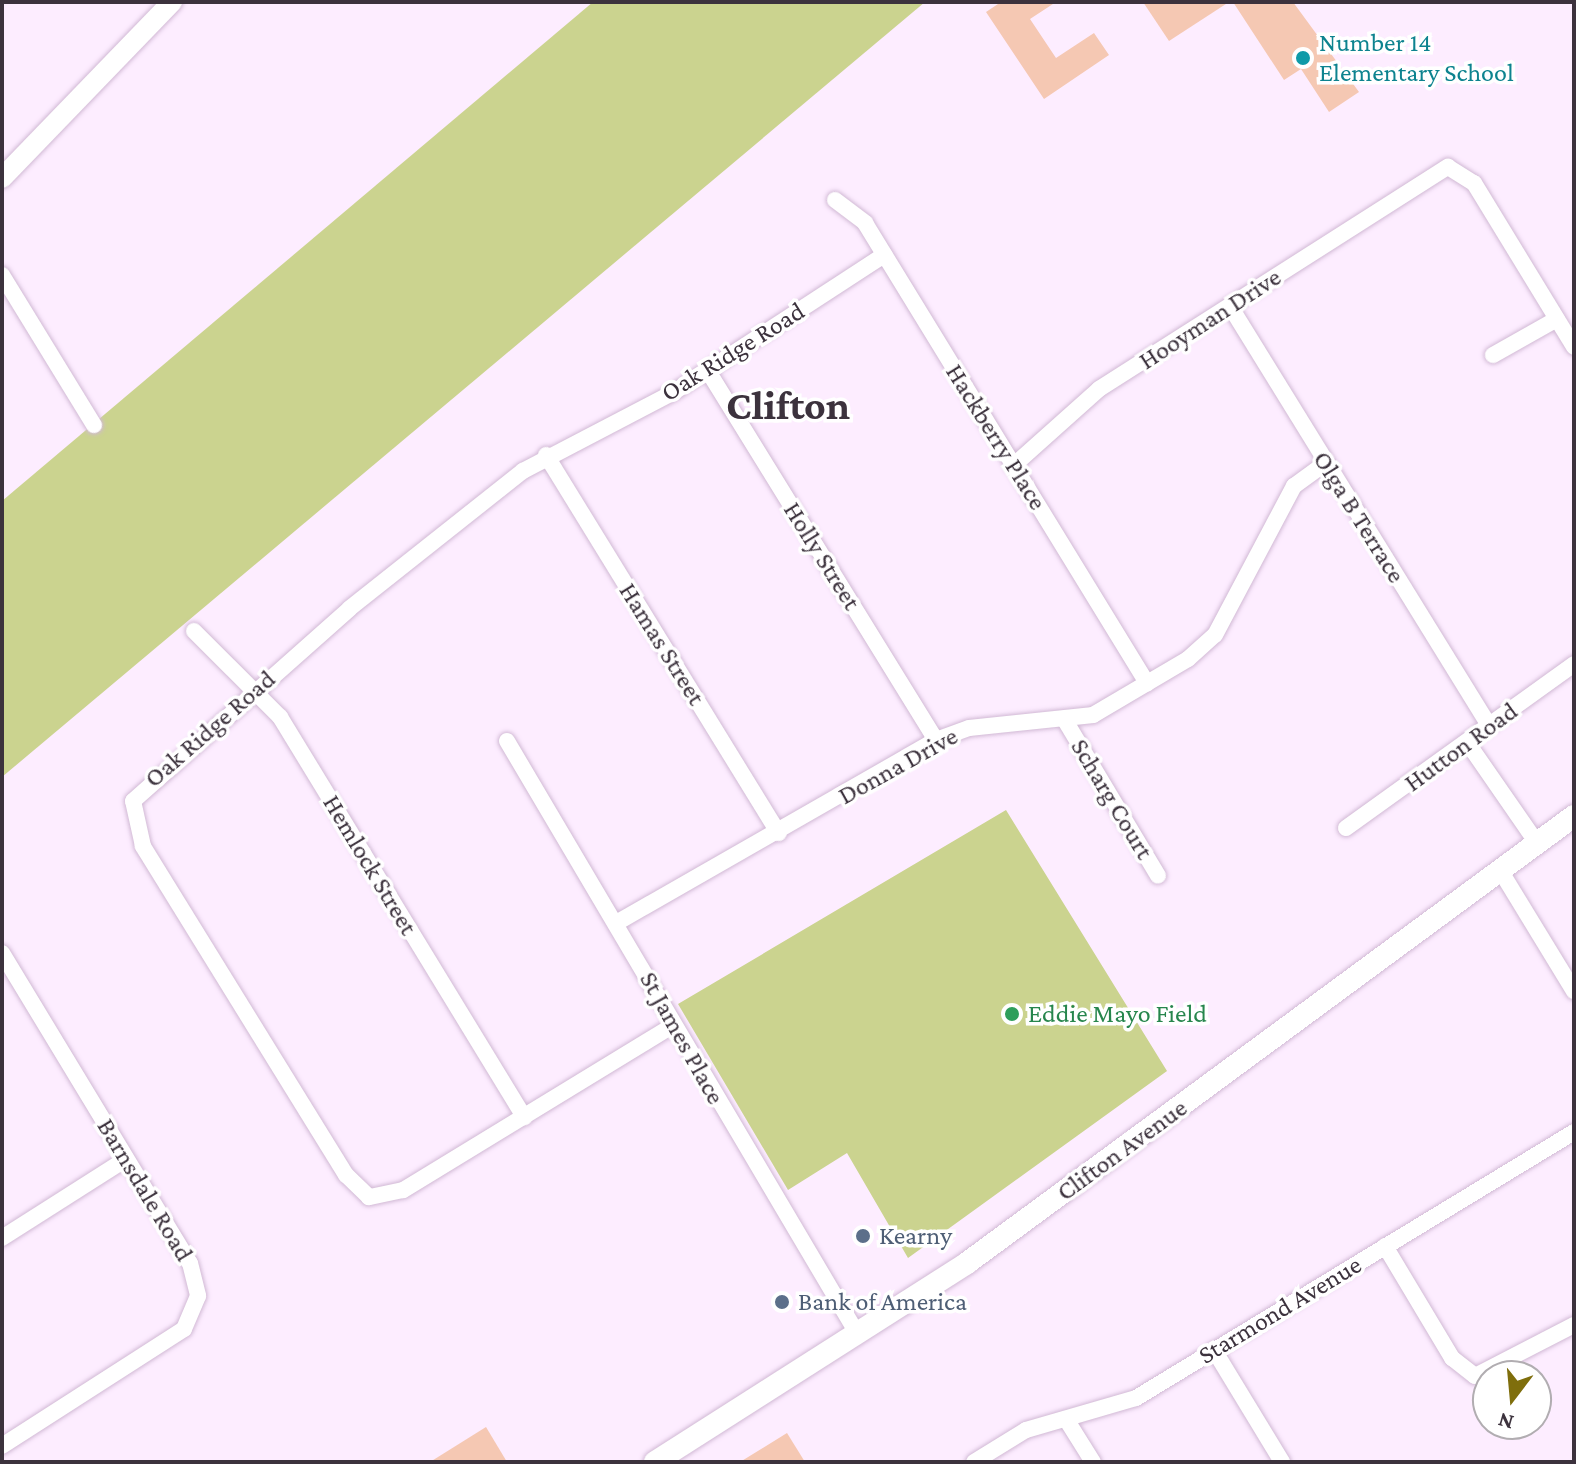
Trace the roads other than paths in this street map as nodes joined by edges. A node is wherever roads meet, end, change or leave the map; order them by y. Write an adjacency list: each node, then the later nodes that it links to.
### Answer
1 (172, 2): 2 (street)
2 (2, 178)
3 (835, 200): 4 (street, Hackberry Place)
4 (884, 255): 10 (street, Oak Ridge Road); 14 (street, Hackberry Place)
5 (2, 275): 11 (street)
6 (1230, 306): 7 (street, Hooyman Drive); 13 (street, Olga B Terrace); 14 (street, Hooyman Drive)
7 (1557, 319): 8 (street); 9 (street)
8 (1574, 347)
9 (1493, 355)
10 (708, 371): 12 (street, Oak Ridge Road); 21 (street, Holly Street)
11 (94, 425)
12 (546, 455): 18 (street, Oak Ridge Road); 26 (street, Hamas Street)
13 (1326, 463): 17 (street, Donna Drive); 20 (street, Olga B Terrace)
14 (1013, 466): 17 (street, Hackberry Place)
15 (194, 631): 18 (street, Hemlock Street)
16 (1574, 664): 20 (street, Hutton Road)
17 (1147, 683): 19 (street, Donna Drive)
18 (251, 693): 34 (street, Hemlock Street); 34 (street, Oak Ridge Road)
19 (1066, 722): 21 (street, Donna Drive); 29 (street, Scharg Court)
20 (1489, 726): 23 (street, Hutton Road)
21 (936, 740): 26 (street, Donna Drive)
22 (507, 741): 30 (street, St James Place)
23 (1467, 742): 25 (street, Hutton Road); 27 (street)
24 (1574, 816): 27 (main road, Clifton Avenue)
25 (1346, 828)
26 (779, 833): 30 (street, Donna Drive)
27 (1537, 843): 28 (main road, Clifton Avenue)
28 (1500, 870): 32 (street); 40 (main road, Clifton Avenue)
29 (1158, 876)
30 (618, 922): 33 (street, St James Place)
31 (2, 953): 36 (street, Barnsdale Road)
32 (1574, 991)
33 (672, 1026): 34 (street, Oak Ridge Road); 40 (street, St James Place)
34 (524, 1117)
35 (1574, 1132): 38 (street, Starmond Avenue)
36 (126, 1159): 37 (street); 43 (street, Barnsdale Road)
37 (2, 1238)
38 (1385, 1246): 39 (street); 41 (street, Starmond Avenue)
39 (1574, 1325)
40 (858, 1335): 44 (main road, Clifton Avenue)
41 (1214, 1350): 42 (street, Starmond Avenue); 47 (street)
42 (1066, 1419): 45 (street, Starmond Avenue); 46 (street)
43 (2, 1446)
44 (655, 1462)
45 (974, 1462)
46 (1093, 1462)
47 (1282, 1462)

